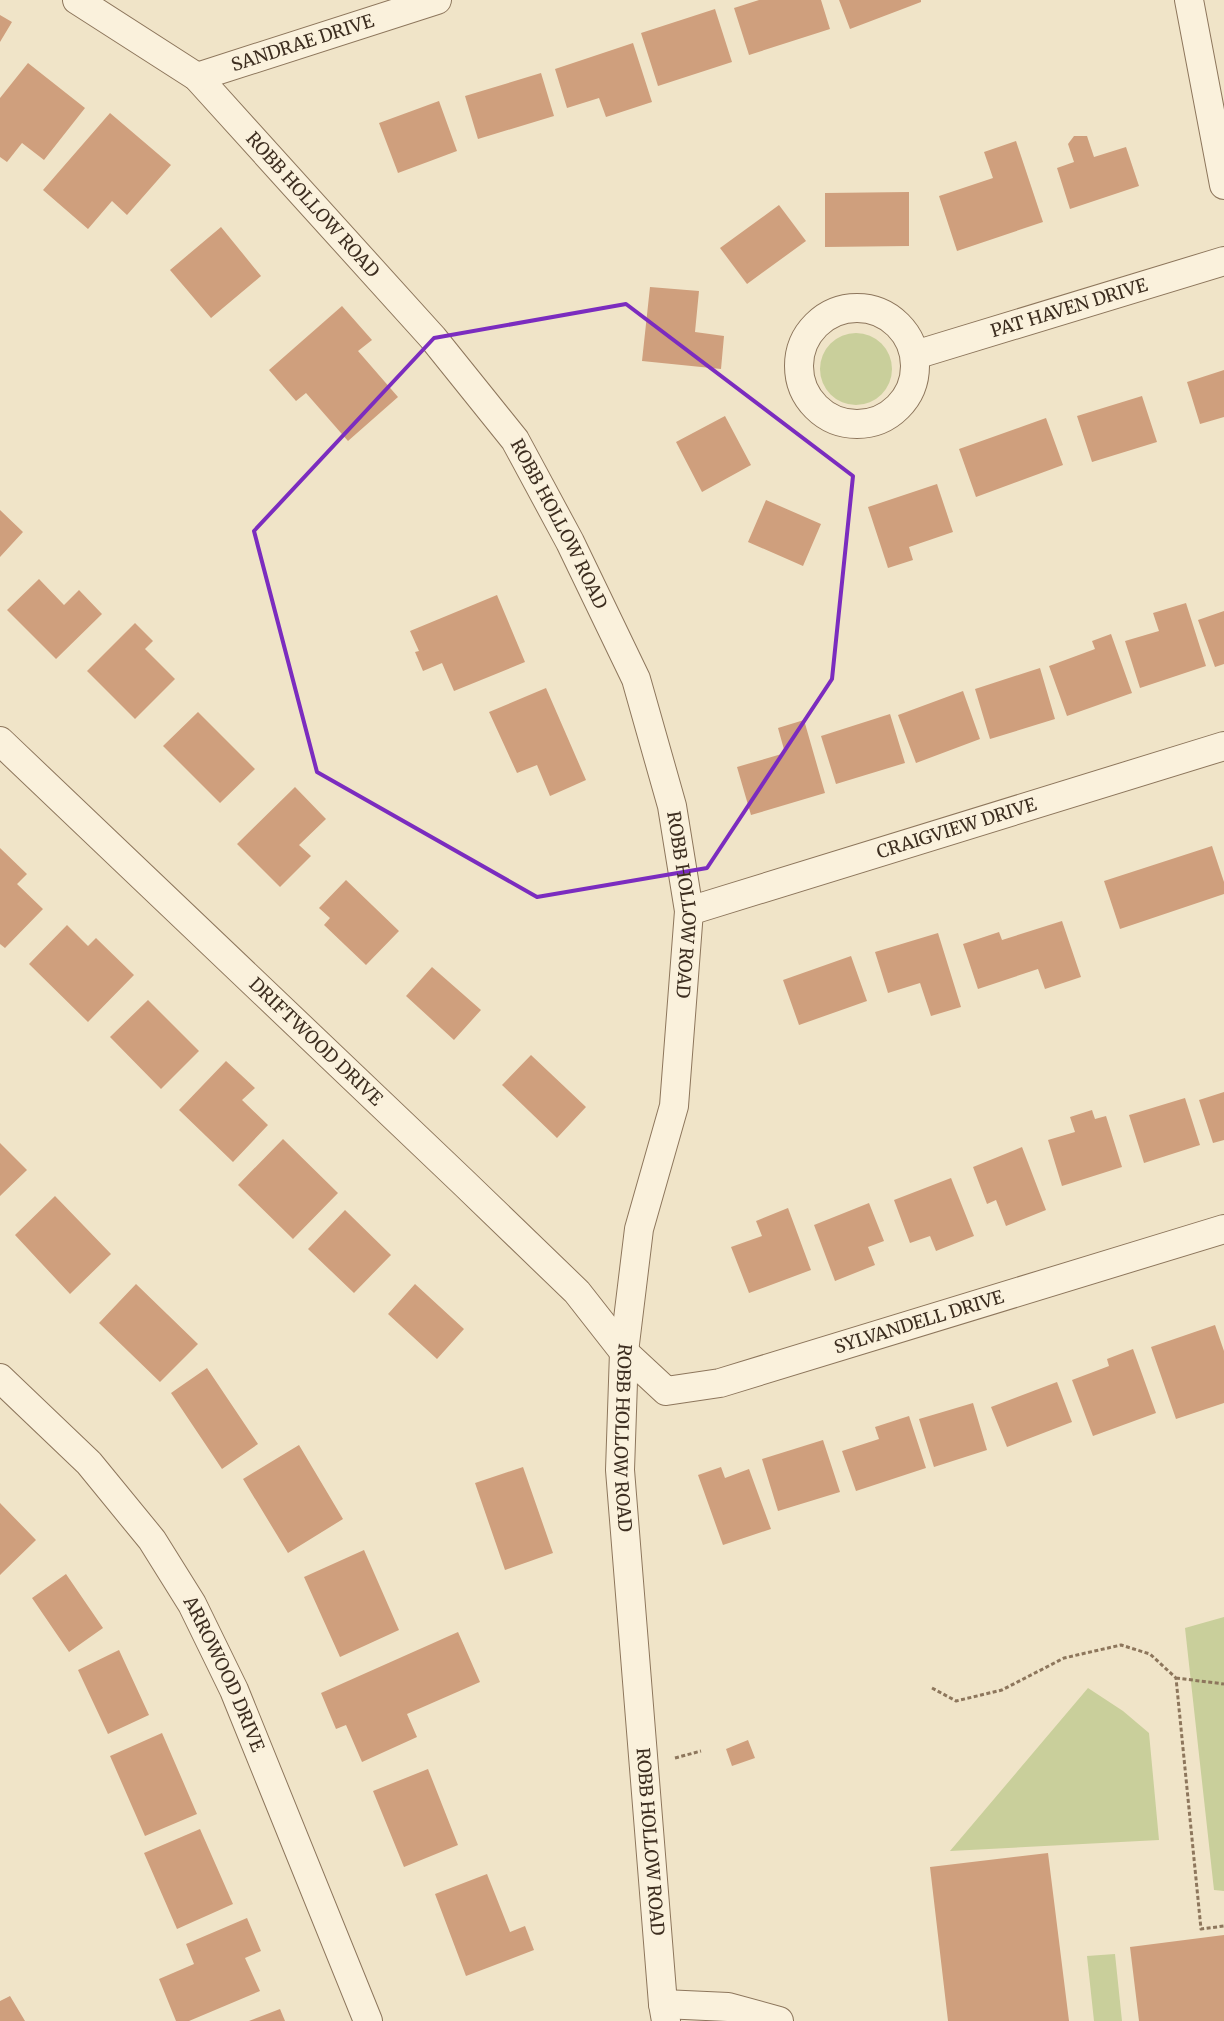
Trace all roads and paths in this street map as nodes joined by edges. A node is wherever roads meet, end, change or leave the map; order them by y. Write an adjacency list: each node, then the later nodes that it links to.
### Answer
1 (77, 0): 4 (street, ROBB HOLLOW ROAD)
2 (437, 0): 4 (street, SANDRAE DRIVE)
3 (1189, 0): 5 (street)
4 (197, 77): 10 (street, ROBB HOLLOW ROAD)
5 (1224, 185)
6 (1224, 261): 7 (street, PAT HAVEN DRIVE)
7 (915, 355): 7 (street)
8 (0, 741): 12 (street, DRIFTWOOD DRIVE)
9 (1224, 746): 10 (street, CRAIGVIEW DRIVE)
10 (689, 911): 12 (street, ROBB HOLLOW ROAD)
11 (1224, 1229): 12 (street, SYLVANDELL DRIVE)
12 (624, 1352): 20 (street, ROBB HOLLOW ROAD)
13 (0, 1378): 21 (street, ARROWOOD DRIVE)
14 (1176, 1678): 15 (path); 16 (path); 19 (path)
15 (1224, 1684)
16 (932, 1688)
17 (701, 1751): 18 (path)
18 (674, 1759)
19 (1224, 1926)
20 (665, 2012): 22 (street)
21 (368, 2021)
22 (780, 2021)

